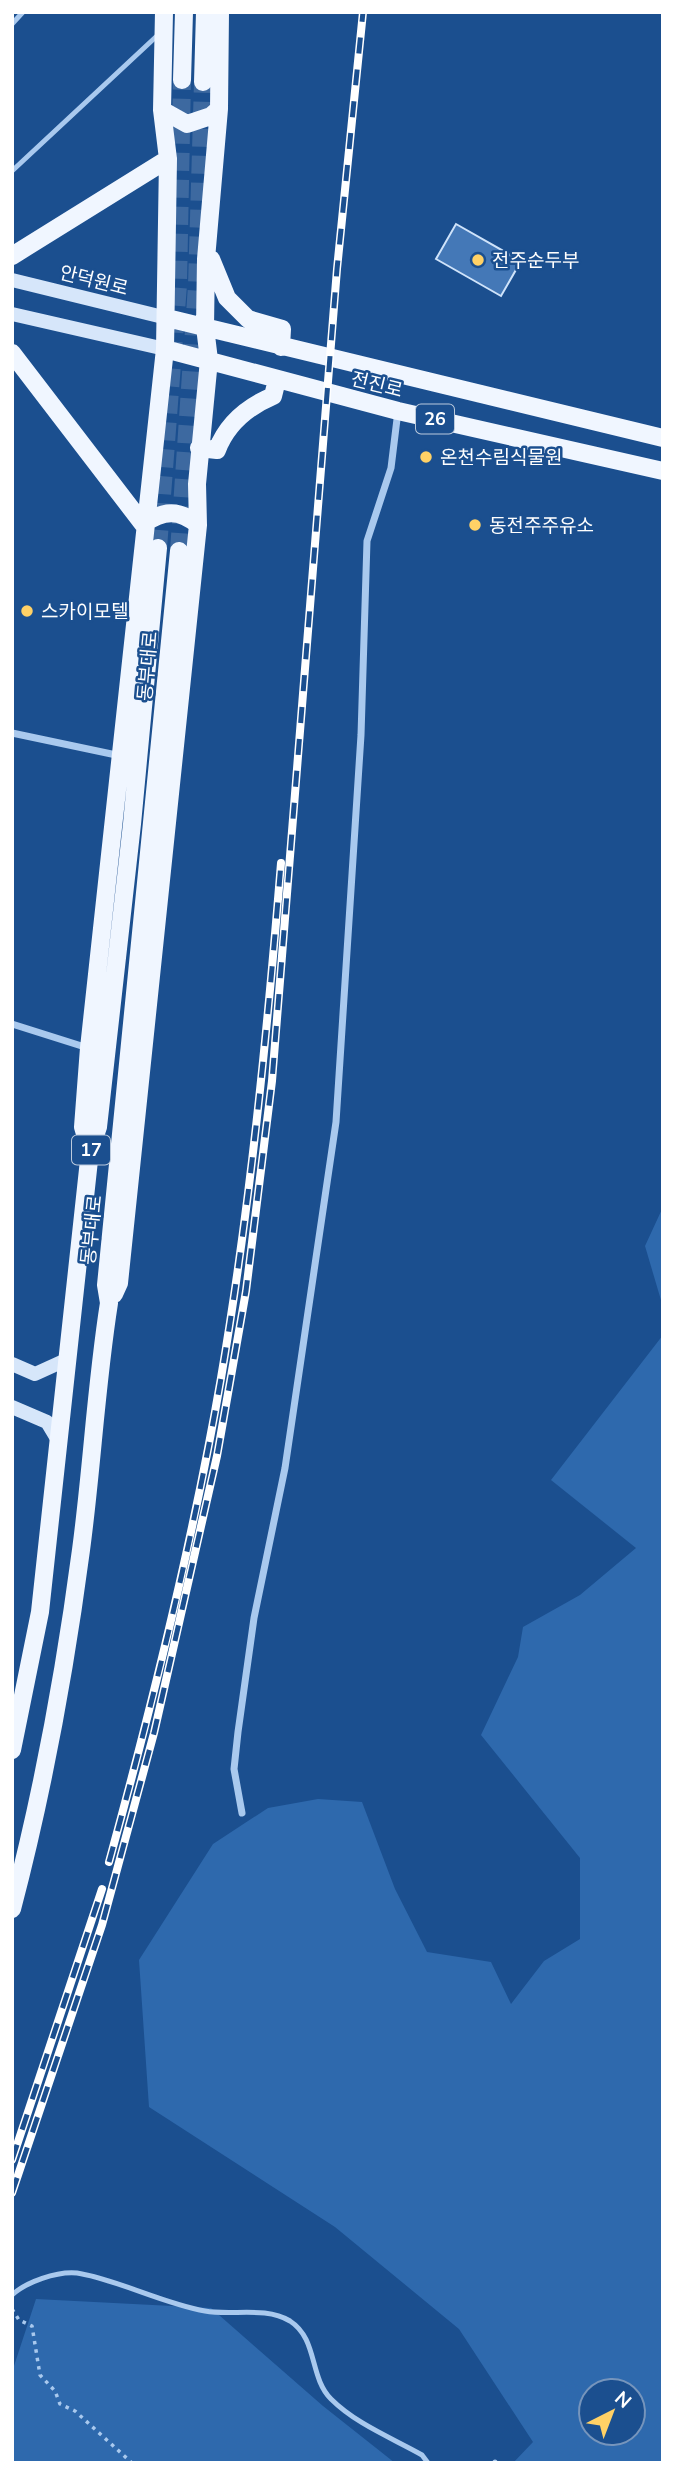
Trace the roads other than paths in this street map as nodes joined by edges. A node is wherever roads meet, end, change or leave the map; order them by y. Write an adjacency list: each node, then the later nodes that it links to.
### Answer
1 (23, 12): 6 (lane)
2 (184, 12): 7 (main road)
3 (205, 12): 8 (main road)
4 (220, 12): 9 (main road)
5 (164, 21): 10 (main road, 동부대로); 12 (lane)
6 (12, 24)
7 (182, 80)
8 (202, 82)
9 (219, 109): 10 (main road); 14 (main road)
10 (162, 110): 11 (main road, 동부대로)
11 (168, 159): 13 (main road); 17 (main road, 동부대로)
12 (12, 171)
13 (12, 256)
14 (206, 259): 18 (main road); 19 (main road)
15 (12, 280): 17 (street, 안덕원로)
16 (12, 314): 20 (street)
17 (167, 318): 18 (main road, 전진로); 20 (main road, 동부대로)
18 (205, 327): 19 (main road, 전진로); 22 (main road)
19 (281, 347): 25 (main road, 전진로 / 26)
20 (165, 349): 22 (main road, 전진로 / 26); 28 (main road, 동부대로)
21 (12, 353): 28 (main road)
22 (209, 360): 23 (main road, 전진로 / 26); 26 (main road)
23 (277, 380): 24 (main road, 전진로 / 26); 26 (main road)
24 (398, 411): 27 (main road, 전진로 / 26); 43 (street)
25 (663, 438)
26 (199, 449): 29 (main road)
27 (663, 471)
28 (144, 524): 29 (main road); 33 (main road, 동부대로)
29 (198, 525): 37 (main road)
30 (158, 548): 36 (main road, 동부대로 / 17)
31 (179, 551): 37 (main road, 동부대로 / 17)
32 (12, 733): 33 (street)
33 (121, 756): 35 (main road, 동부대로)
34 (12, 1024): 35 (street)
35 (89, 1048): 36 (main road, 동부대로)
36 (90, 1151): 38 (main road, 동부대로 / 17)
37 (109, 1303): 44 (main road, 동부대로 / 17)
38 (68, 1359): 39 (street); 41 (main road, 동부대로 / 17)
39 (12, 1364)
40 (12, 1407): 41 (street)
41 (59, 1442): 42 (main road, 동부대로 / 17)
42 (12, 1750)
43 (242, 1814)
44 (12, 1909)
45 (12, 2295): 46 (lane)
46 (428, 2463)

